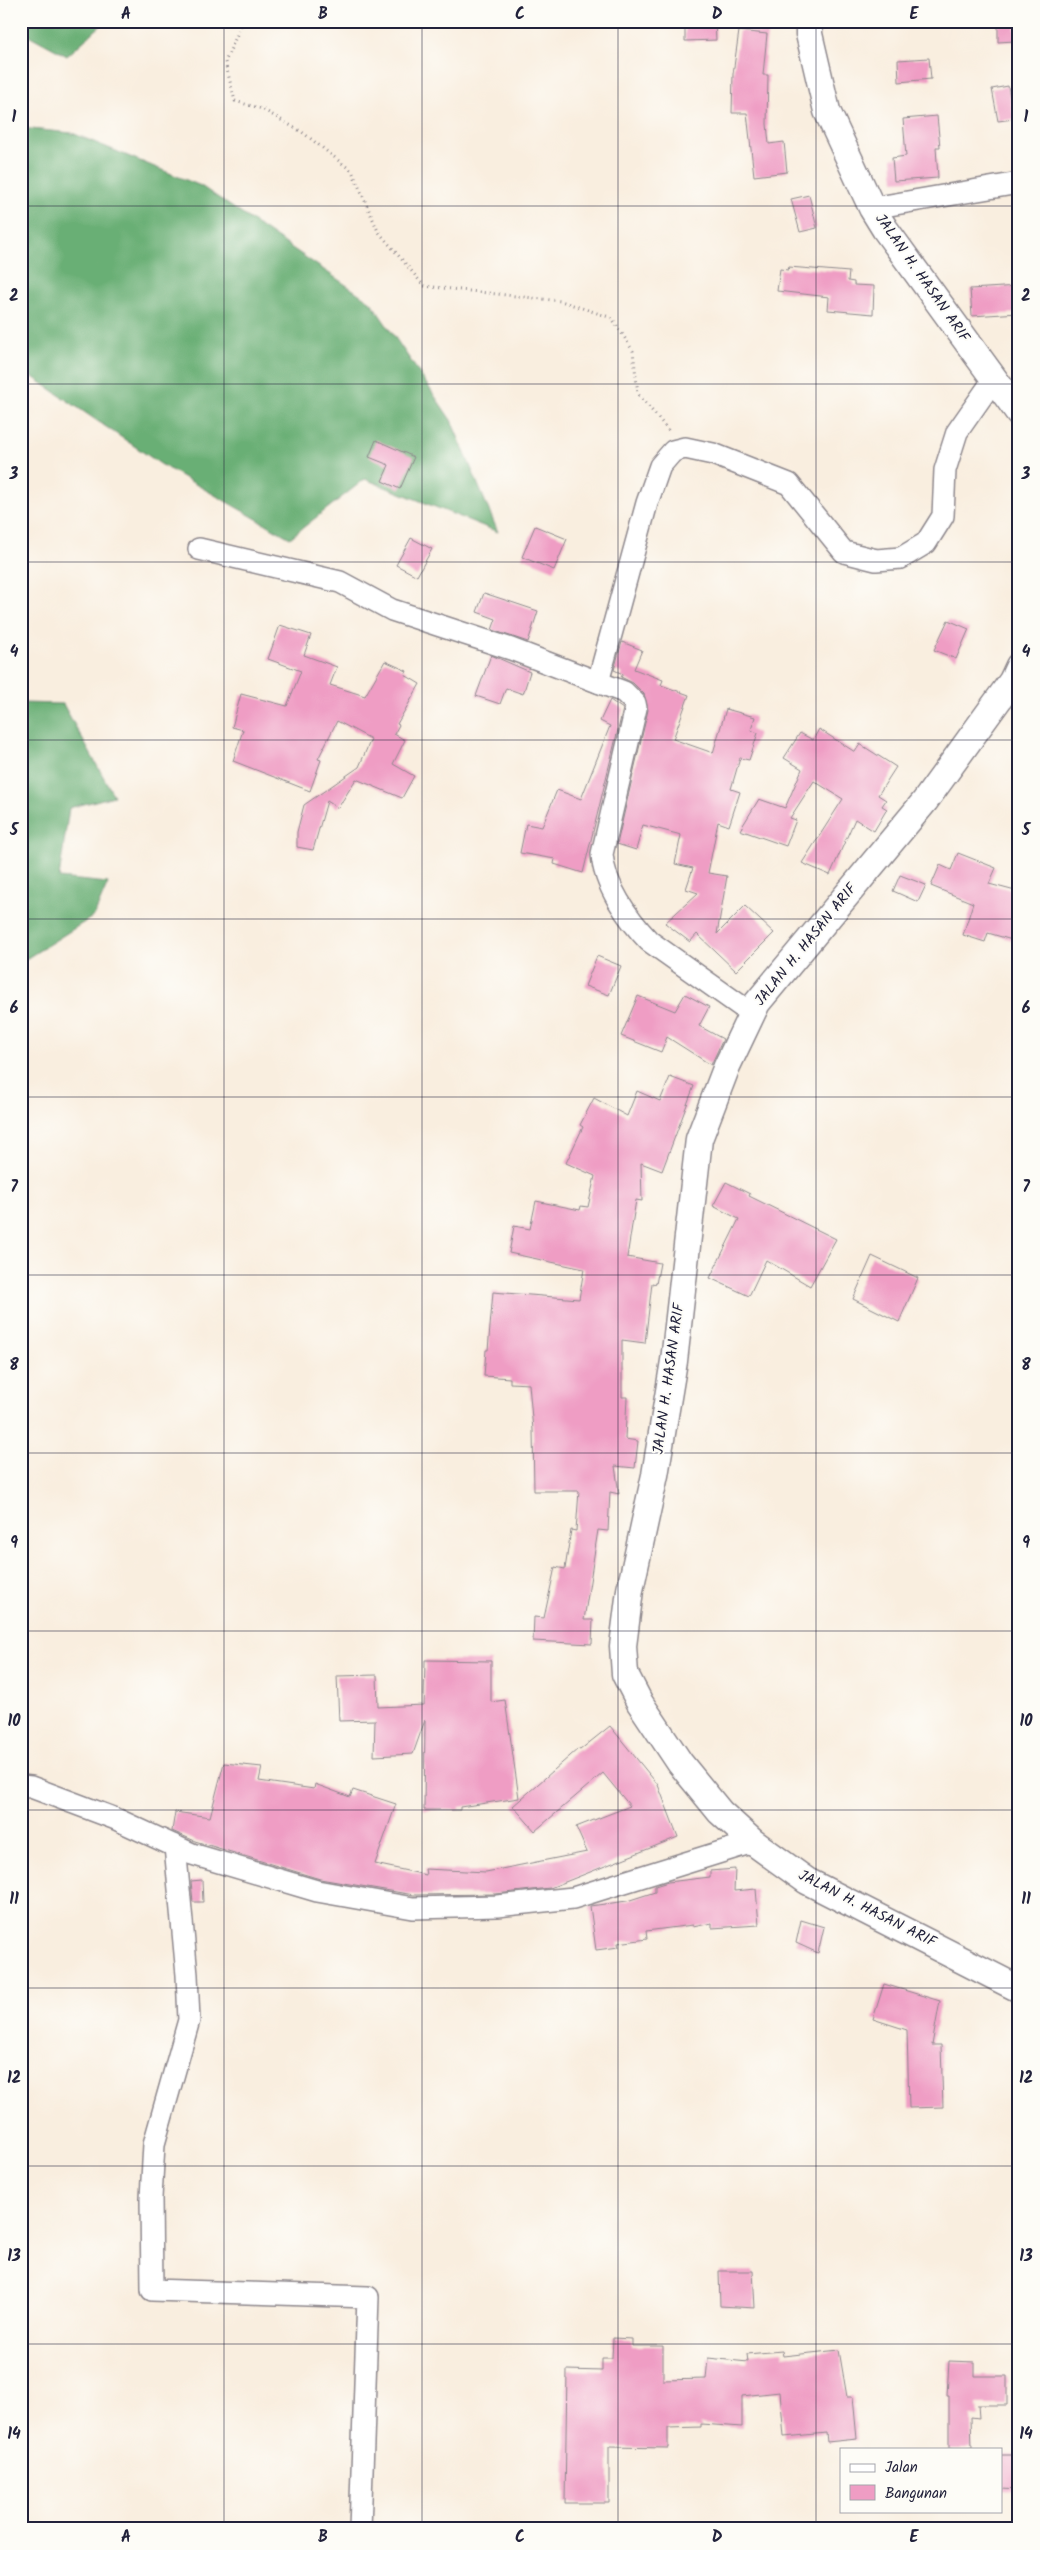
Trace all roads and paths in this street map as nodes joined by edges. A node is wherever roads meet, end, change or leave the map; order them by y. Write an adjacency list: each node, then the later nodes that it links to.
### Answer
1 (243, 21): 7 (path)
2 (809, 21): 4 (main road, JALAN H. HASAN ARIF)
3 (1019, 183): 4 (street)
4 (872, 208): 5 (main road, JALAN H. HASAN ARIF)
5 (994, 379): 6 (main road, JALAN H. HASAN ARIF); 7 (street)
6 (1019, 412)
7 (685, 448): 10 (street)
8 (199, 549): 10 (street)
9 (1019, 666): 11 (main road, JALAN H. HASAN ARIF)
10 (598, 682): 11 (street)
11 (752, 1014): 13 (main road, JALAN H. HASAN ARIF)
12 (21, 1786): 14 (street)
13 (754, 1842): 14 (street); 15 (main road, JALAN H. HASAN ARIF)
14 (174, 1846): 16 (street)
15 (1019, 1989)
16 (360, 2529)

